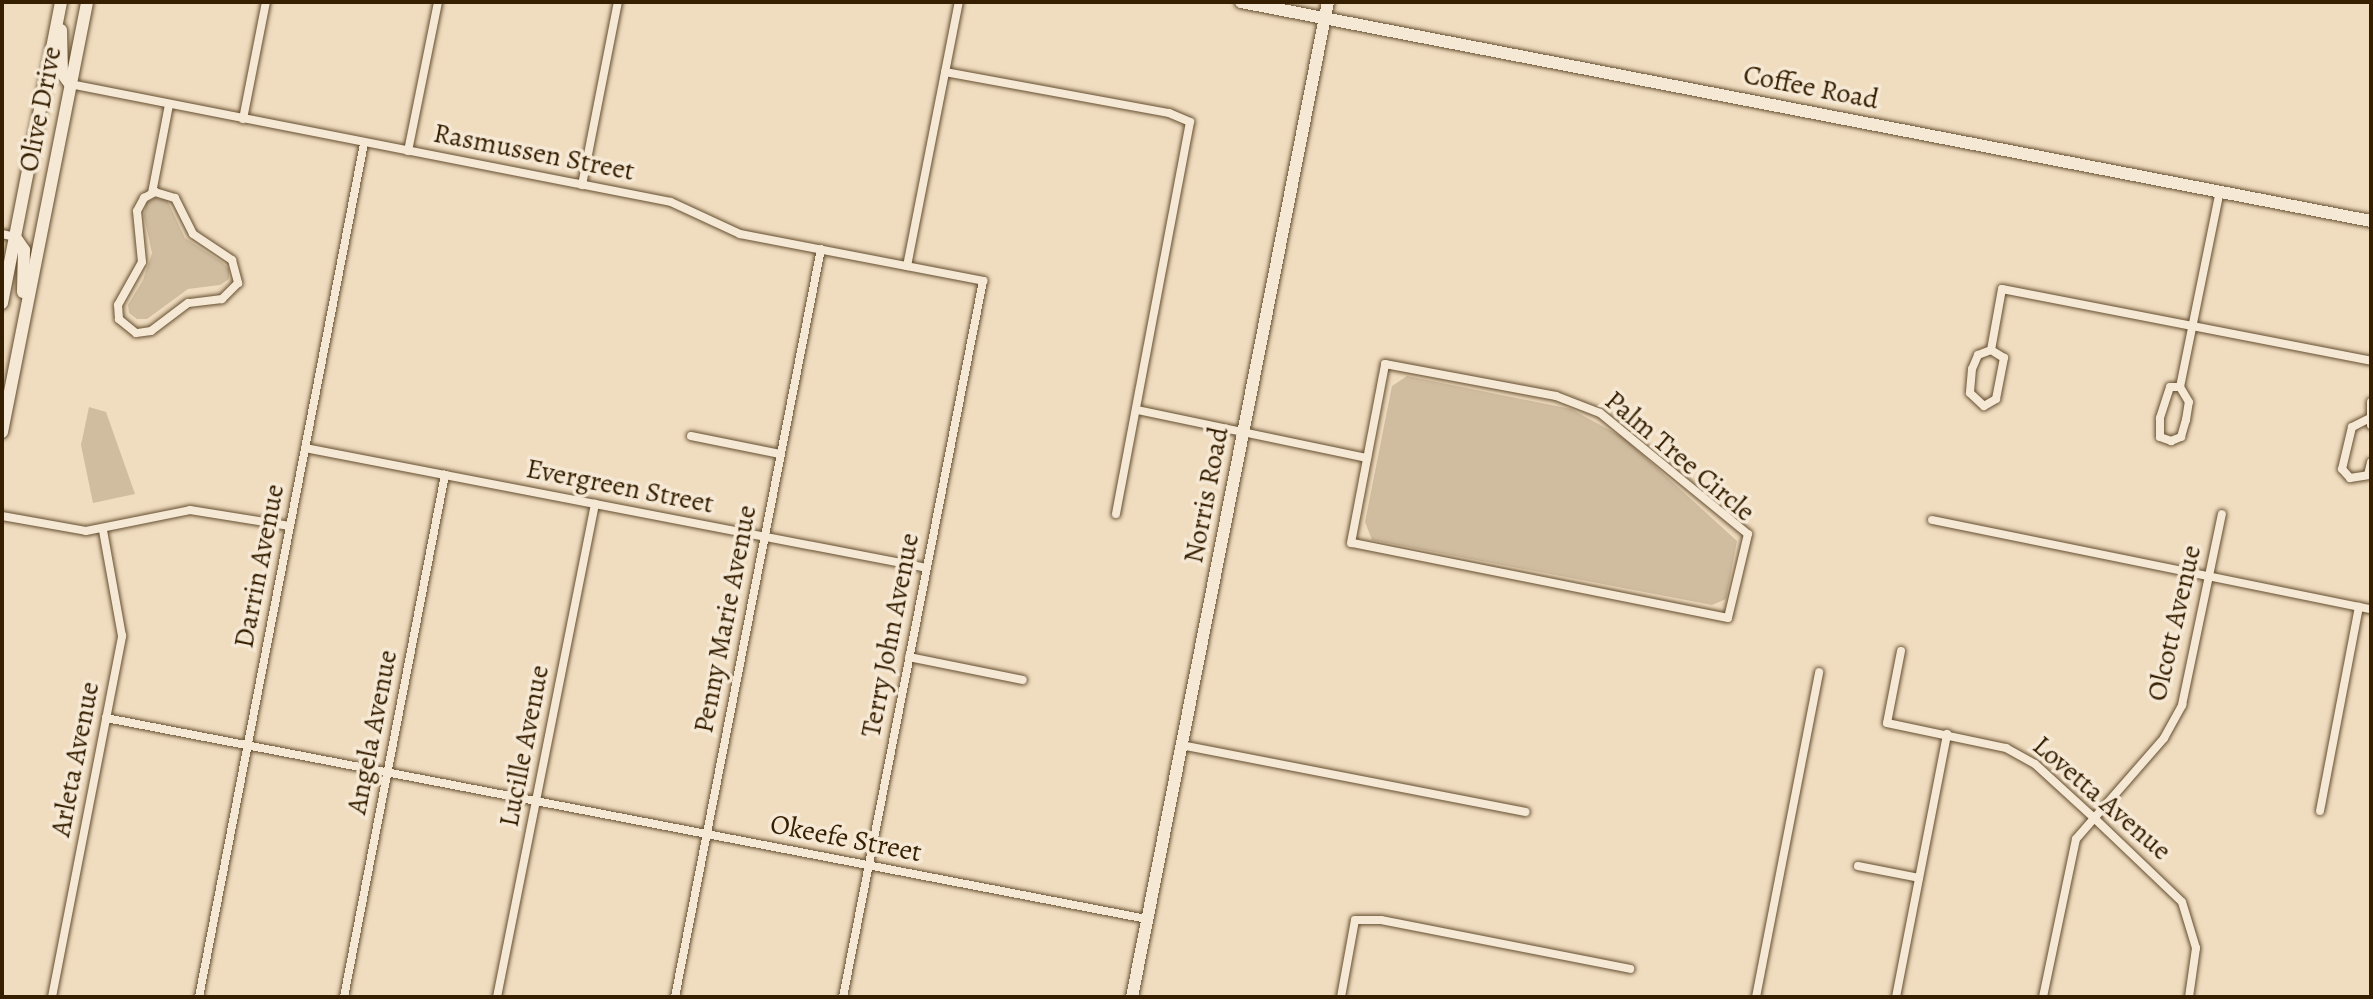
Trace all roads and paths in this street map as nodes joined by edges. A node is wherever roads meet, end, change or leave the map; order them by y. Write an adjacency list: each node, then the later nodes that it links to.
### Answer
1 (61, 2): 11 (main road); 20 (main road, Olive Drive)
2 (86, 2): 11 (main road, Olive Drive)
3 (266, 2): 13 (street)
4 (438, 2): 15 (street)
5 (618, 2): 16 (street)
6 (959, 2): 10 (street)
7 (1241, 2): 9 (main road, Coffee Road)
8 (1328, 2): 9 (main road, Norris Road)
9 (1325, 19): 17 (main road, Coffee Road); 33 (main road, Norris Road)
10 (945, 72): 22 (street); 31 (street)
11 (70, 84): 12 (street, Rasmussen Street); 26 (main road, Olive Drive)
12 (169, 105): 13 (street, Rasmussen Street); 18 (street)
13 (243, 119): 14 (street, Rasmussen Street)
14 (364, 143): 15 (street, Rasmussen Street); 36 (street, Darrin Avenue)
15 (408, 151): 16 (street, Rasmussen Street)
16 (582, 185): 21 (street, Rasmussen Street)
17 (2220, 191): 19 (main road, Coffee Road); 25 (street)
18 (152, 193): 18 (street)
19 (2371, 220)
20 (8, 236): 24 (main road, Olive Drive); 26 (main road)
21 (821, 249): 22 (street, Rasmussen Street); 37 (street, Penny Marie Avenue)
22 (907, 266): 23 (street, Rasmussen Street)
23 (983, 281): 49 (street, Terry John Avenue)
24 (2, 303)
25 (2192, 326): 27 (street); 28 (street); 29 (street)
26 (22, 331): 34 (main road, Olive Drive)
27 (1991, 350): 27 (street)
28 (2371, 361)
29 (2180, 387): 29 (street)
30 (2371, 402): 32 (street)
31 (1137, 410): 33 (street); 42 (street)
32 (2370, 422): 39 (street)
33 (1243, 430): 38 (street); 60 (main road, Norris Road)
34 (2, 432)
35 (691, 436): 37 (street)
36 (305, 449): 40 (street, Evergreen Street); 46 (street, Darrin Avenue)
37 (780, 454): 48 (street, Penny Marie Avenue)
38 (1367, 458): 38 (street, Palm Tree Circle)
39 (2371, 461)
40 (445, 475): 41 (street, Evergreen Street); 61 (street, Angela Avenue)
41 (595, 504): 48 (street, Evergreen Street); 62 (street, Lucille Avenue)
42 (1116, 514)
43 (2222, 514): 50 (street, Olcott Avenue)
44 (2, 516): 47 (street)
45 (1932, 520): 50 (street)
46 (290, 526): 47 (street); 59 (street, Darrin Avenue)
47 (103, 530): 57 (street, Arleta Avenue)
48 (764, 537): 49 (street, Evergreen Street); 66 (street, Penny Marie Avenue)
49 (926, 568): 54 (street, Terry John Avenue)
50 (2207, 578): 51 (street); 65 (street, Olcott Avenue)
51 (2359, 607): 52 (street); 63 (street)
52 (2371, 609)
53 (1901, 651): 58 (street, Lovetta Avenue)
54 (909, 657): 56 (street); 67 (street, Terry John Avenue)
55 (1819, 672): 80 (street)
56 (1023, 680)
57 (106, 718): 59 (street); 72 (street, Arleta Avenue)
58 (1947, 734): 65 (street, Lovetta Avenue); 69 (street)
59 (248, 745): 61 (street); 73 (street, Darrin Avenue)
60 (1181, 745): 64 (street); 70 (main road, Norris Road)
61 (387, 772): 62 (street, Okeefe Street); 74 (street, Angela Avenue)
62 (536, 801): 66 (street, Okeefe Street); 75 (street, Lucille Avenue)
63 (2320, 811)
64 (1526, 812)
65 (2092, 816): 82 (street, Olcott Avenue); 83 (street, Lovetta Avenue)
66 (706, 834): 67 (street, Okeefe Street); 76 (street, Penny Marie Avenue)
67 (869, 865): 70 (street, Okeefe Street); 77 (street, Terry John Avenue)
68 (1858, 866): 69 (street)
69 (1919, 878): 81 (street)
70 (1147, 919): 78 (main road, Norris Road)
71 (1630, 968): 79 (street)
72 (52, 997)
73 (199, 997)
74 (344, 997)
75 (497, 997)
76 (675, 997)
77 (843, 997)
78 (1132, 997)
79 (1341, 997)
80 (1756, 997)
81 (1896, 997)
82 (2043, 997)
83 (2189, 997)

